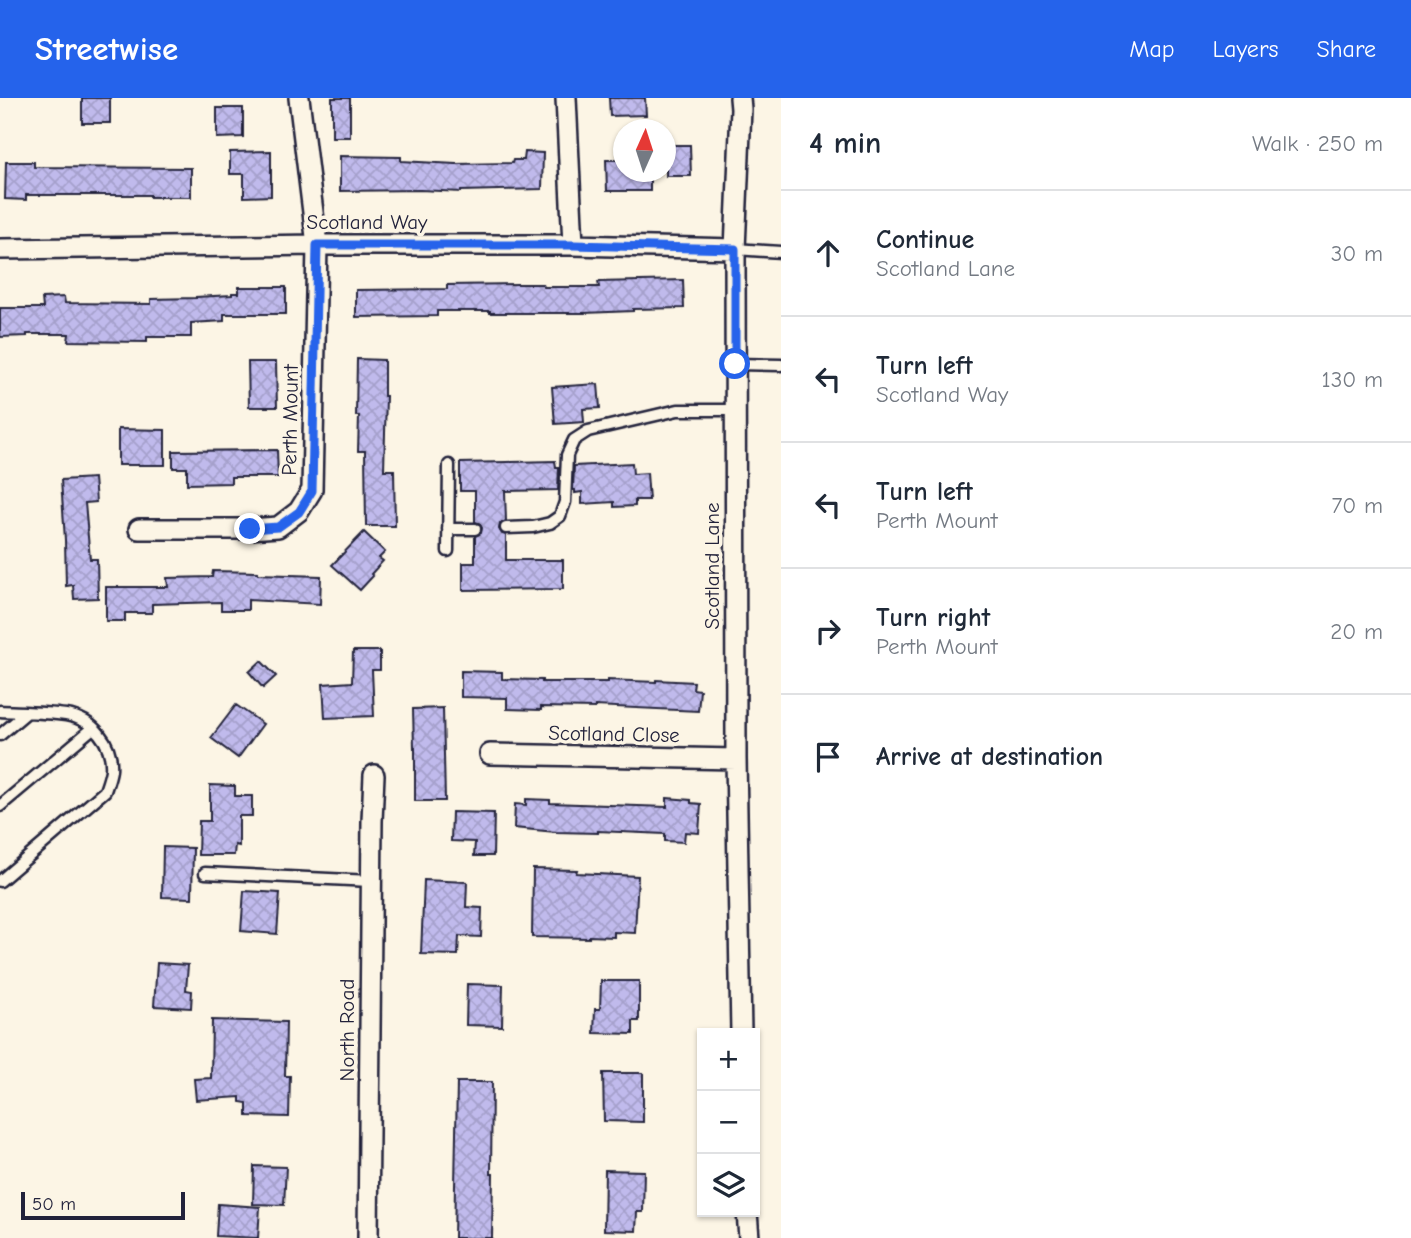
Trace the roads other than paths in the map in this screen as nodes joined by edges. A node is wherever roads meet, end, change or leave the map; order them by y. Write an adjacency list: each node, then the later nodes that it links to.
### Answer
1 (299, 98): 4 (street, Perth Mount)
2 (565, 98): 5 (street)
3 (740, 98): 7 (street, Scotland Lane)
4 (317, 245): 5 (street, Scotland Way); 6 (street, Scotland Way); 14 (street, Perth Mount)
5 (573, 245): 7 (street, Scotland Way)
6 (0, 249)
7 (735, 249): 8 (lane); 9 (street, Scotland Lane)
8 (781, 252)
9 (735, 364): 10 (lane); 11 (street, Scotland Lane)
10 (781, 365)
11 (735, 410): 13 (lane); 23 (street, Scotland Lane)
12 (449, 465): 15 (lane)
13 (506, 528)
14 (139, 529)
15 (449, 529): 16 (lane); 17 (lane)
16 (475, 529)
17 (448, 551)
18 (0, 711): 19 (lane)
19 (26, 713): 20 (lane); 21 (lane)
20 (93, 728): 25 (lane); 27 (lane)
21 (0, 735)
22 (491, 754): 23 (street, Scotland Close)
23 (736, 760): 29 (street, Scotland Lane)
24 (374, 775): 28 (street, North Road)
25 (0, 806)
26 (205, 873): 28 (lane)
27 (0, 881)
28 (371, 881): 31 (street, North Road)
29 (741, 1028)
30 (747, 1217): 32 (street)
31 (368, 1238)
32 (749, 1238)

